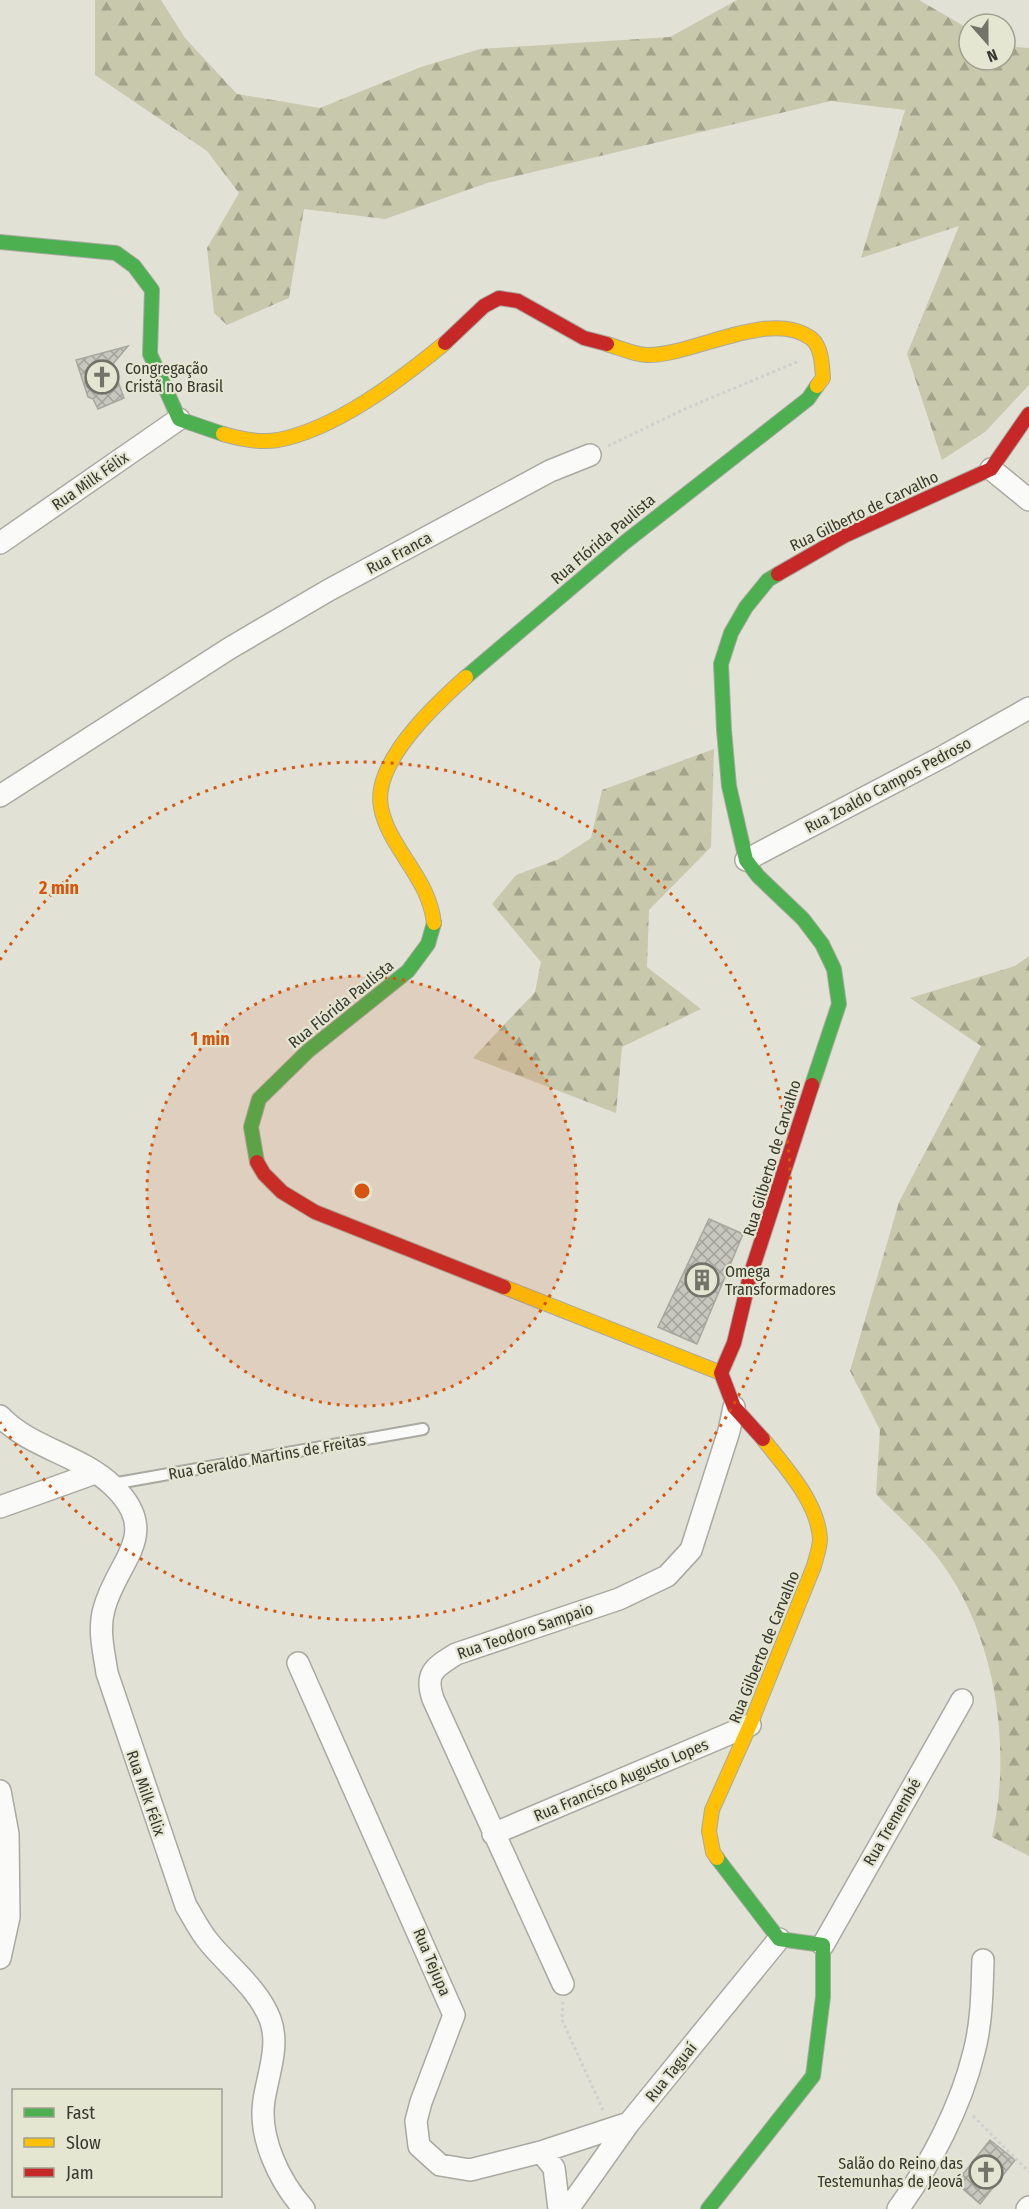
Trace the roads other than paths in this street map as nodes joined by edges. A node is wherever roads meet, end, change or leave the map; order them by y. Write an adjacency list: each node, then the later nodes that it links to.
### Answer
1 (0, 242): 3 (street)
2 (1029, 414): 5 (street)
3 (179, 419): 7 (street, Rua Milk Félix); 11 (street, Rua Flórida Paulista)
4 (590, 455): 9 (street, Rua Franca)
5 (991, 469): 6 (street); 10 (street, Rua Gilberto de Carvalho)
6 (1029, 500)
7 (0, 543)
8 (1029, 708): 10 (street, Rua Zoaldo Campos Pedroso)
9 (0, 796)
10 (746, 860): 11 (street, Rua Gilberto de Carvalho)
11 (721, 1373): 12 (street, Rua Gilberto de Carvalho)
12 (734, 1407): 19 (street, Rua Gilberto de Carvalho); 21 (street, Rua Teodoro Sampaio)
13 (0, 1416): 15 (street, Rua Milk Félix)
14 (423, 1429): 15 (lane, Rua Geraldo Martins de Freitas)
15 (103, 1479): 16 (street); 29 (street, Rua Milk Félix)
16 (0, 1507)
17 (298, 1663): 28 (street, Rua Tejupa)
18 (962, 1700): 23 (street, Rua Tremembé)
19 (750, 1725): 21 (street, Rua Francisco Augusto Lopes); 22 (street, Rua Gilberto de Carvalho)
20 (0, 1791): 24 (street)
21 (493, 1834): 26 (street, Rua Teodoro Sampaio)
22 (779, 1939): 23 (street); 27 (street, Rua Taguaí)
23 (823, 1945): 32 (street)
24 (0, 1958)
25 (983, 1960): 33 (street)
26 (564, 1984)
27 (620, 2125): 28 (street, Rua Tejupa); 31 (street, Rua Taguaí)
28 (541, 2152): 30 (street)
29 (304, 2209)
30 (559, 2209)
31 (568, 2209)
32 (708, 2209)
33 (898, 2209)

